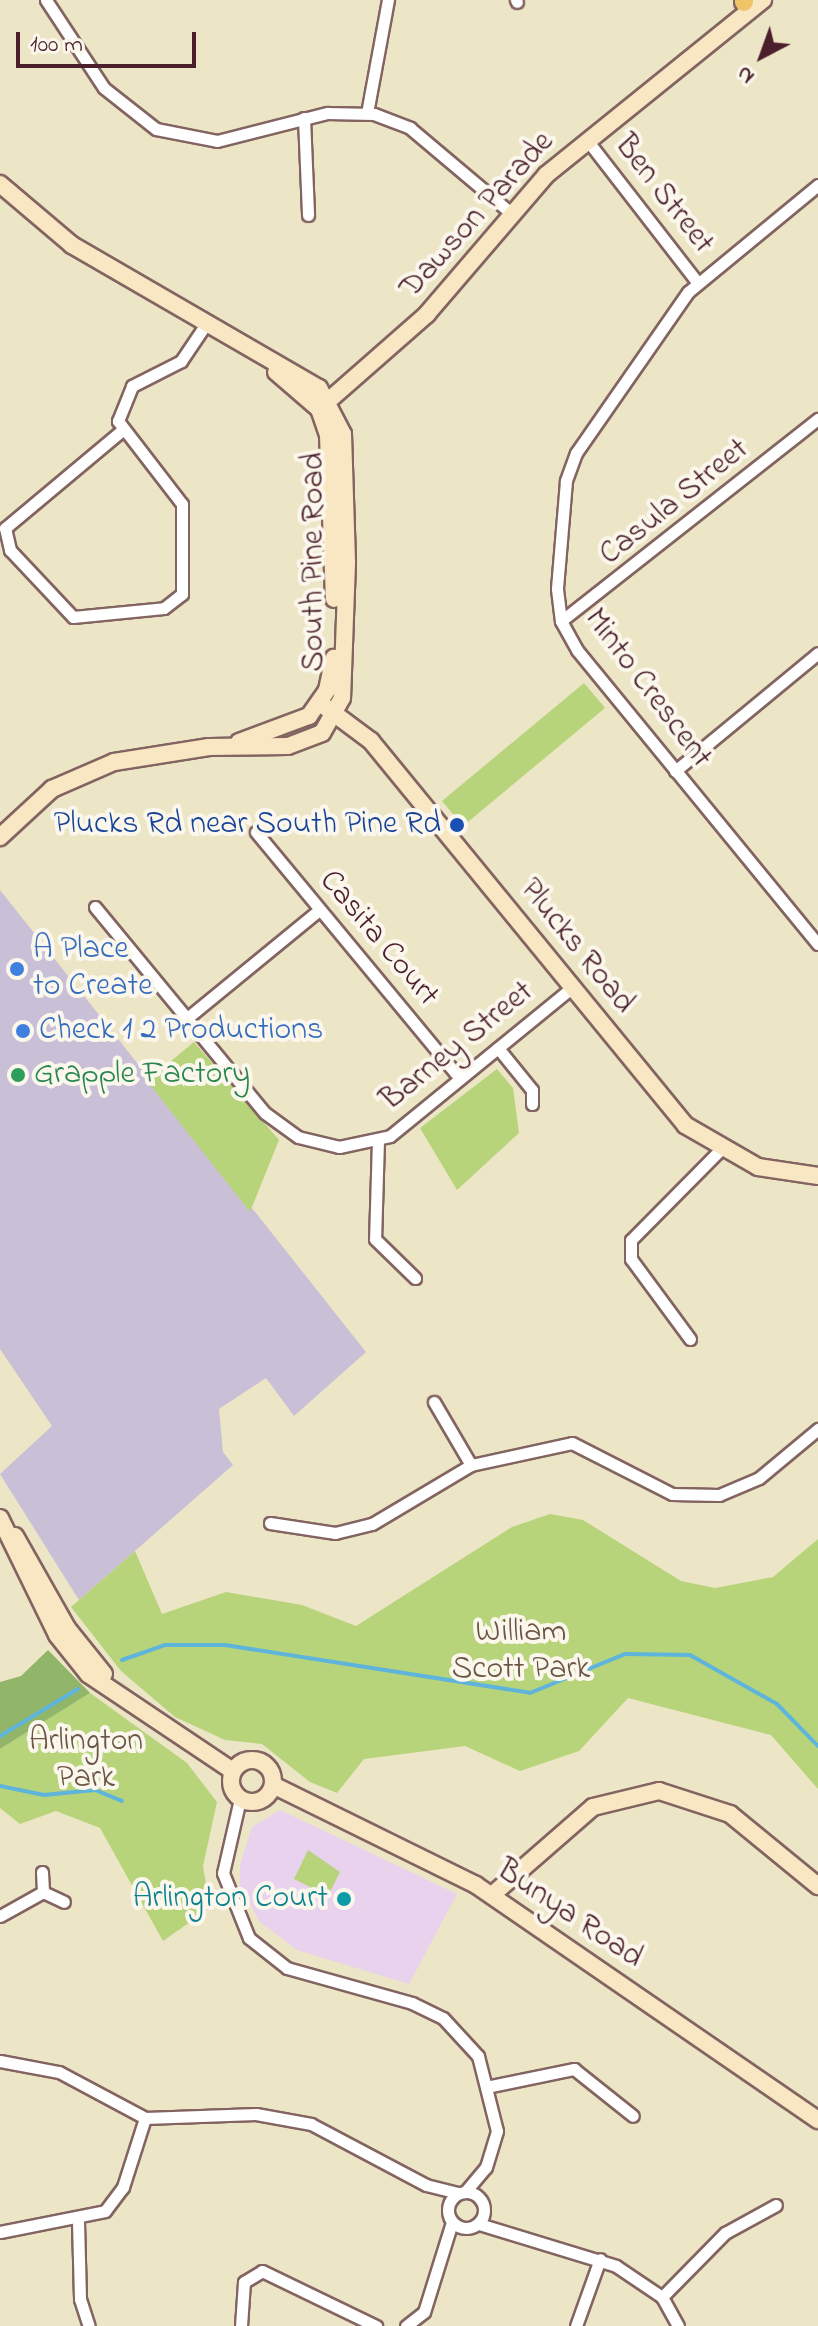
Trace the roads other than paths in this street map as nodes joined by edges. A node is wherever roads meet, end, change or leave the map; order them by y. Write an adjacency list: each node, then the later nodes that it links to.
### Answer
1 (46, 0): 5 (street)
2 (388, 0): 4 (street)
3 (749, 0): 6 (street, Dawson Parade)
4 (367, 113): 5 (street); 9 (street)
5 (304, 118): 10 (street)
6 (587, 140): 9 (street, Dawson Parade); 11 (street, Ben Street)
7 (0, 184): 12 (street)
8 (818, 185): 11 (street, Minto Crescent)
9 (512, 214): 13 (street, Dawson Parade)
10 (308, 215)
11 (698, 283): 16 (street, Minto Crescent)
12 (206, 324): 13 (street); 15 (street)
13 (325, 405): 18 (street, South Pine Road); 19 (street, South Pine Road)
14 (818, 419): 16 (street, Casula Street)
15 (120, 432): 15 (street)
16 (561, 621): 21 (street, Minto Crescent)
17 (818, 653): 21 (street)
18 (320, 703): 19 (street, Plucks Road); 20 (street, South Pine Road)
19 (337, 714): 20 (street, South Pine Road); 27 (street, Plucks Road)
20 (226, 746): 23 (street, South Pine Road)
21 (675, 771): 26 (street, Minto Crescent)
22 (256, 832): 25 (street, Casita Court)
23 (0, 837)
24 (95, 907): 28 (street, Barney Street)
25 (319, 910): 28 (street); 30 (street, Casita Court)
26 (816, 939)
27 (573, 987): 29 (street, Barney Street); 33 (street, Plucks Road)
28 (186, 1019): 32 (street, Barney Street)
29 (498, 1048): 30 (street, Barney Street); 31 (street)
30 (460, 1079): 32 (street, Barney Street)
31 (532, 1104)
32 (378, 1140): 35 (street)
33 (719, 1151): 34 (street, Plucks Road); 36 (street)
34 (818, 1176)
35 (415, 1278)
36 (690, 1339)
37 (434, 1402): 39 (street)
38 (817, 1432): 39 (street)
39 (471, 1465): 41 (street)
40 (0, 1516): 42 (street)
41 (270, 1523)
42 (233, 1771): 43 (street); 44 (street)
43 (273, 1785): 44 (street); 48 (street, Bunya Road)
44 (240, 1799): 52 (street)
45 (42, 1872): 47 (street)
46 (818, 1886): 48 (street)
47 (43, 1892): 49 (street); 50 (street)
48 (492, 1895): 55 (street, Bunya Road)
49 (64, 1902)
50 (0, 1916)
51 (0, 2061): 54 (street)
52 (491, 2086): 53 (street); 56 (street)
53 (633, 2116)
54 (145, 2118): 57 (street); 62 (street)
55 (818, 2120)
56 (486, 2167): 58 (street); 59 (street)
57 (426, 2185): 58 (street); 61 (street)
58 (462, 2193): 59 (street); 61 (street)
59 (483, 2205): 64 (street); 66 (street)
60 (776, 2205): 70 (street)
61 (448, 2209): 63 (street)
62 (78, 2222): 67 (street); 71 (street)
63 (452, 2222): 65 (street); 68 (street)
64 (479, 2224): 65 (street); 66 (street)
65 (464, 2228): 68 (street)
66 (512, 2230): 69 (street)
67 (0, 2232)
68 (447, 2247): 74 (street)
69 (600, 2259): 70 (street); 75 (street)
70 (662, 2297): 76 (street)
71 (89, 2326)
72 (241, 2326): 73 (street)
73 (376, 2326)
74 (406, 2326)
75 (576, 2326)
76 (678, 2326)

